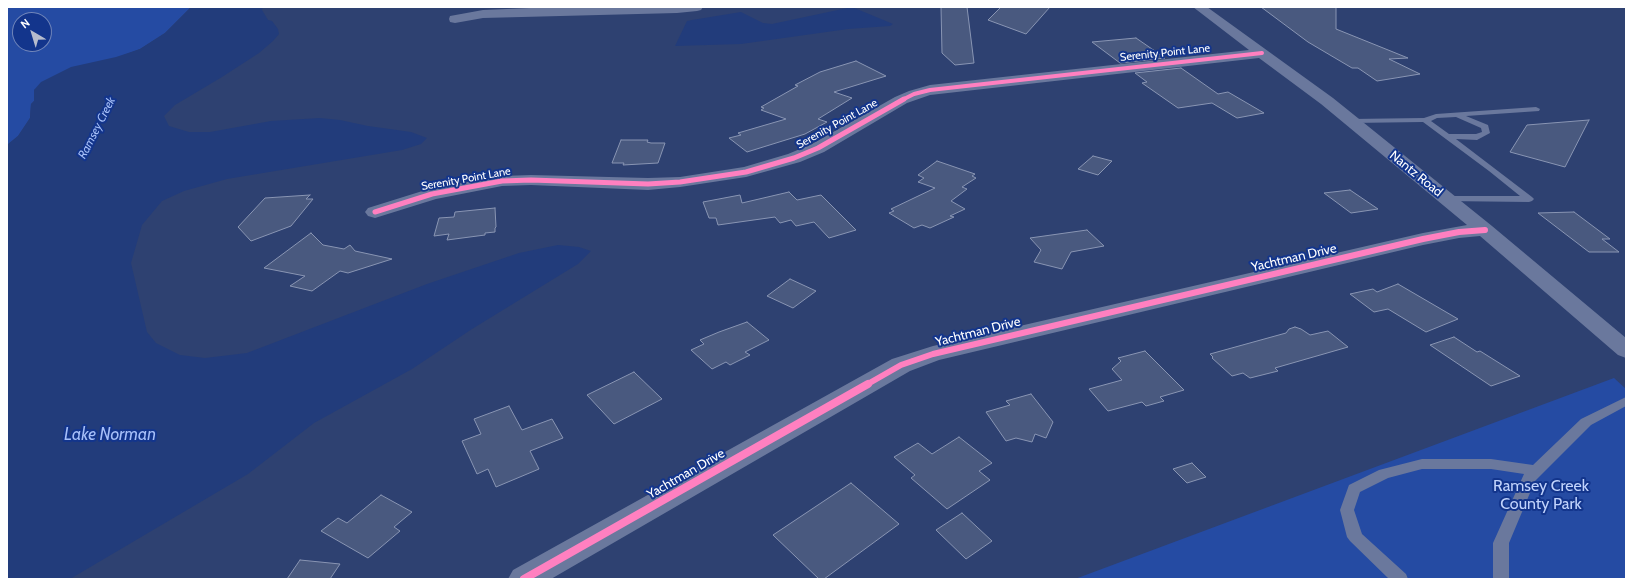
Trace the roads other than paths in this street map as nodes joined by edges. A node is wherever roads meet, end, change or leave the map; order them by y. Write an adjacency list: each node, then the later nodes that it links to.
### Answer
1 (696, 7): 3 (street)
2 (1199, 7): 5 (street, Nantz Road)
3 (623, 9): 4 (street)
4 (455, 19)
5 (1262, 53): 9 (street, Nantz Road); 12 (street, Serenity Point Lane)
6 (1536, 109): 7 (lane)
7 (1454, 115): 8 (lane); 10 (lane)
8 (1425, 120): 9 (lane); 10 (lane)
9 (1351, 121): 11 (street, Nantz Road)
10 (1447, 136): 11 (lane)
11 (1447, 199): 13 (street, Nantz Road)
12 (375, 212)
13 (1485, 230): 14 (street, Nantz Road); 17 (street, Yachtman Drive)
14 (1626, 350)
15 (1626, 401): 16 (lane)
16 (1536, 471): 18 (lane); 19 (lane)
17 (524, 579)
18 (1400, 579)
19 (1501, 579)

